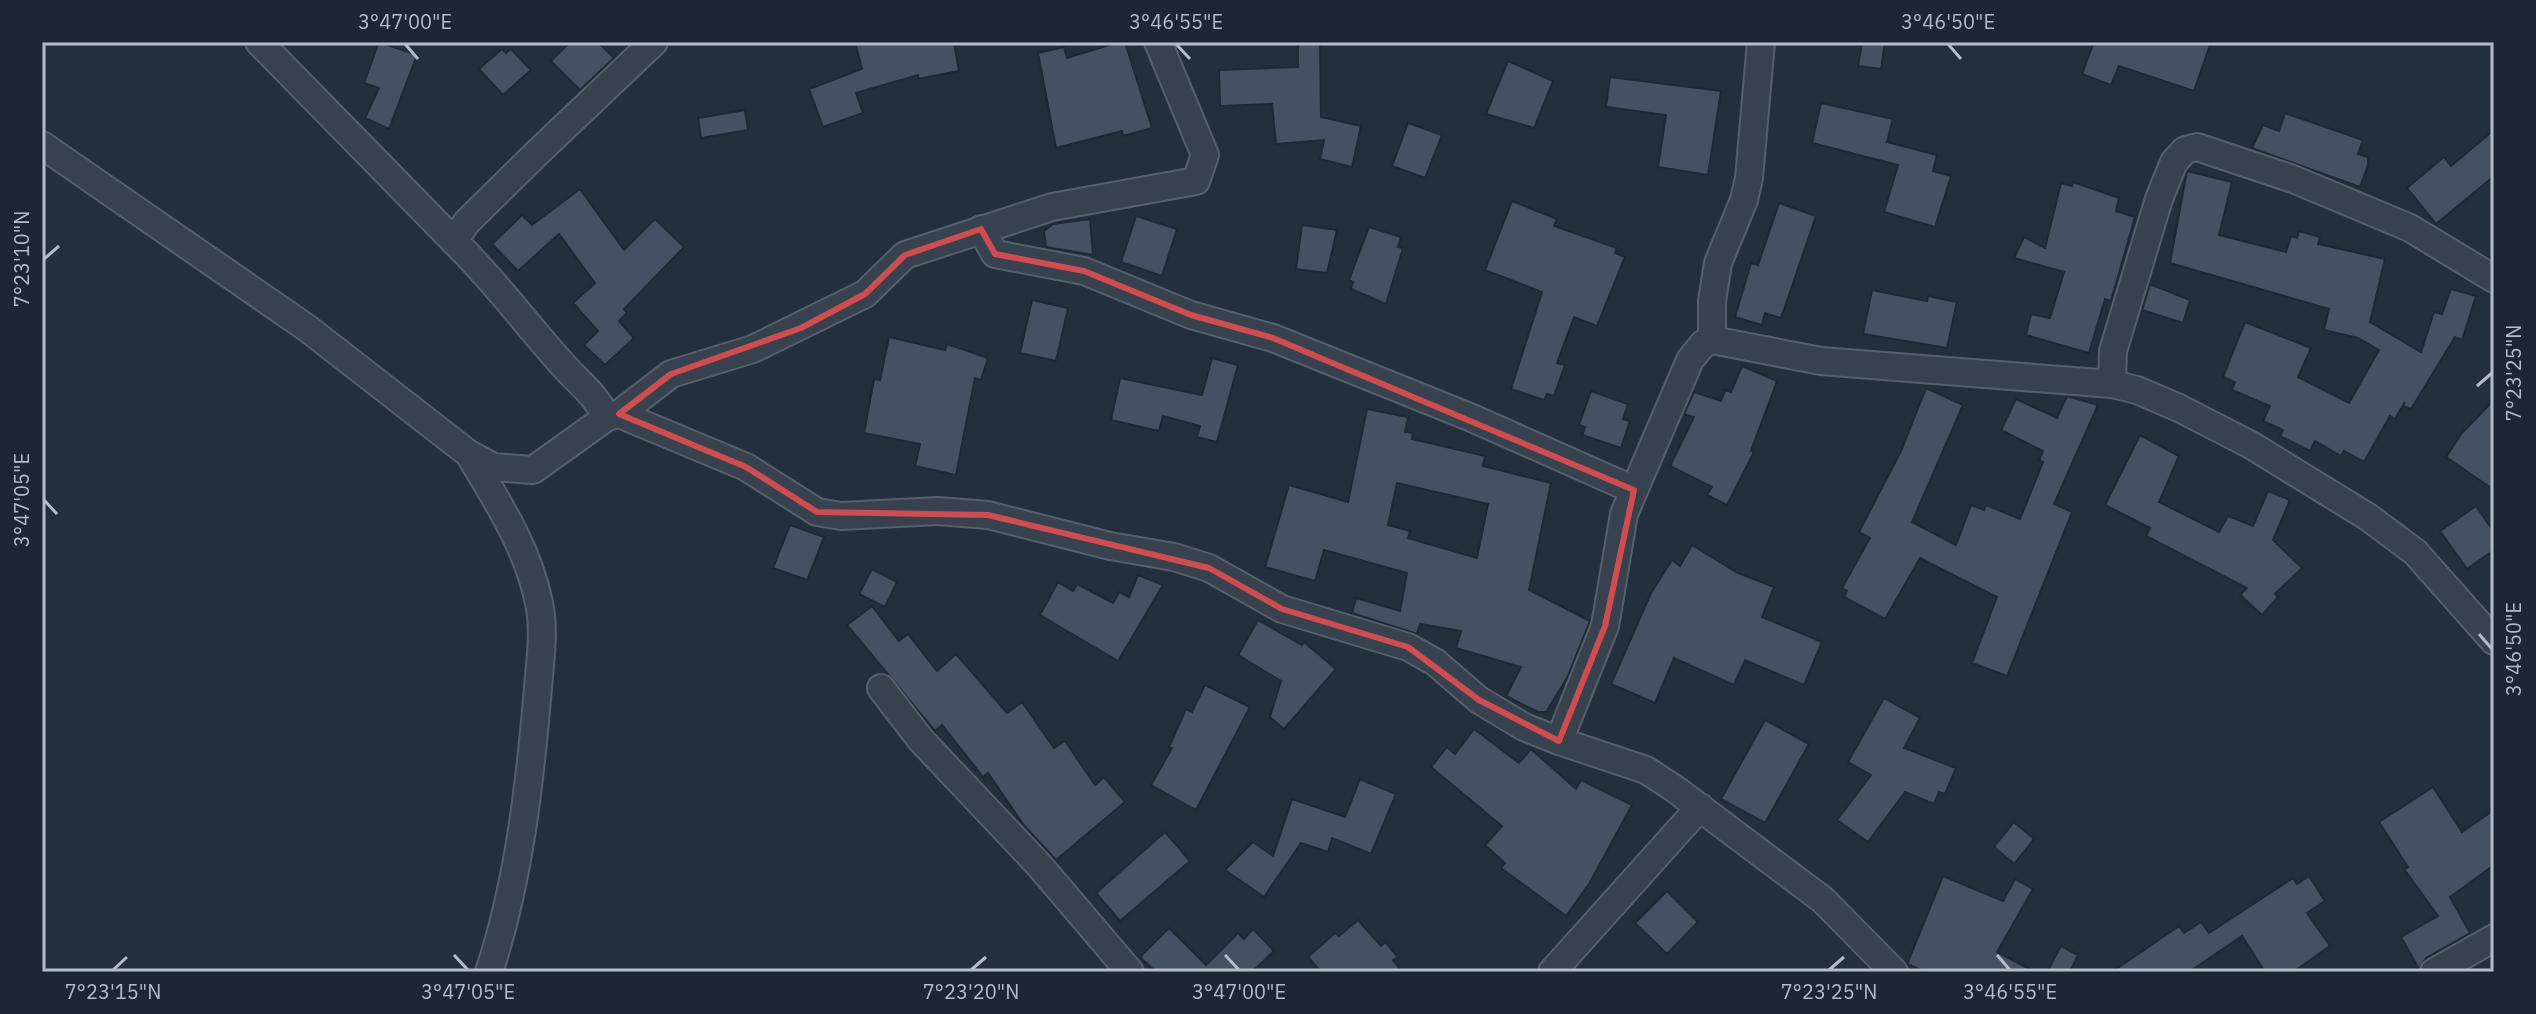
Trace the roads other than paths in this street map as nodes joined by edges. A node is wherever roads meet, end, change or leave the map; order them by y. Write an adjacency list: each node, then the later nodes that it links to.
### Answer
1 (259, 42): 7 (street)
2 (654, 42): 7 (street)
3 (1158, 42): 6 (street)
4 (1761, 42): 9 (street)
5 (42, 145): 12 (street)
6 (981, 229): 11 (street); 13 (street)
7 (454, 241): 11 (street)
8 (2494, 279): 10 (street)
9 (1712, 340): 10 (street); 13 (street)
10 (2112, 384): 14 (street)
11 (613, 415): 12 (street); 16 (street)
12 (469, 454): 19 (street)
13 (1634, 490): 16 (street)
14 (2494, 641)
15 (881, 688): 20 (street)
16 (1559, 741): 17 (street)
17 (1700, 807): 21 (street); 22 (street)
18 (2494, 938): 23 (street)
19 (489, 972)
20 (1130, 972)
21 (1552, 972)
22 (1894, 972)
23 (2434, 972)

